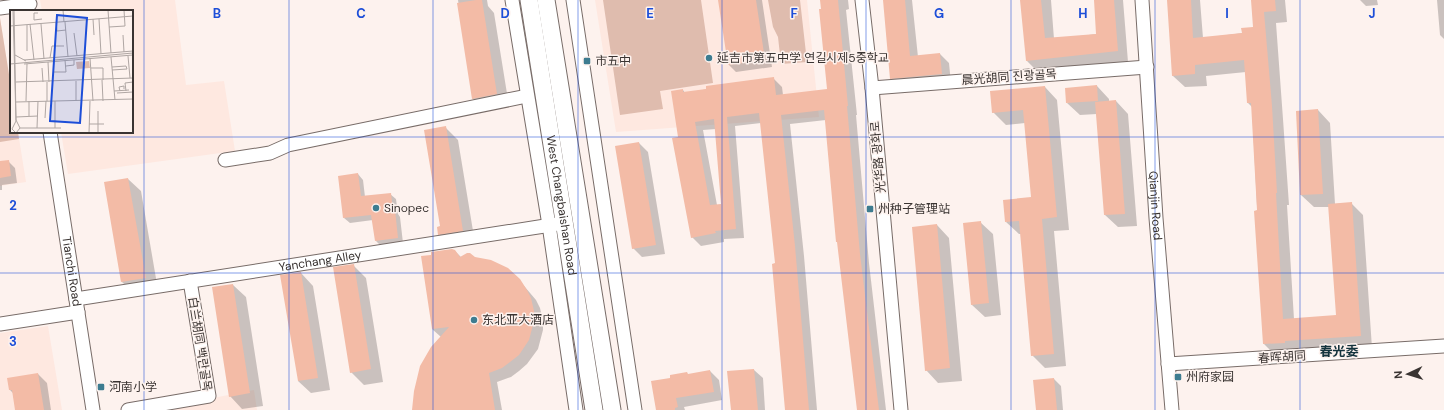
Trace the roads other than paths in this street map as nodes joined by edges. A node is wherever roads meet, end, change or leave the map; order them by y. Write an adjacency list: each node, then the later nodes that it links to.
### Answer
1 (512, 0): 11 (street)
2 (529, 0): 14 (main road, West Changbaishan Road)
3 (546, 0): 24 (main road, West Changbaishan Road)
4 (573, 0): 25 (street)
5 (862, 0): 10 (street, 光华路 광화로)
6 (1142, 0): 9 (street, Qianjin Road)
7 (30, 5): 8 (street)
8 (0, 8)
9 (1147, 67): 10 (street, 晨光胡同 진광골목); 19 (street, Qianjin Road)
10 (872, 88): 26 (street, 光华路 광화로)
11 (527, 96): 13 (street); 14 (street)
12 (50, 133): 16 (street, Tianchi Road)
13 (225, 160)
14 (556, 224): 15 (street, Yanchang Alley); 22 (street); 23 (main road, West Changbaishan Road)
15 (190, 282): 16 (street, Yanchang Alley); 21 (street, 白兰胡同 백란골목)
16 (77, 306): 17 (street, Yanchang Alley); 20 (street, Tianchi Road)
17 (0, 324)
18 (1444, 346): 19 (street, 春晖胡同)
19 (1168, 364): 27 (street, Qianjin Road)
20 (93, 410)
21 (128, 410)
22 (576, 410)
23 (594, 410)
24 (612, 410)
25 (635, 410)
26 (901, 410)
27 (1172, 410)

